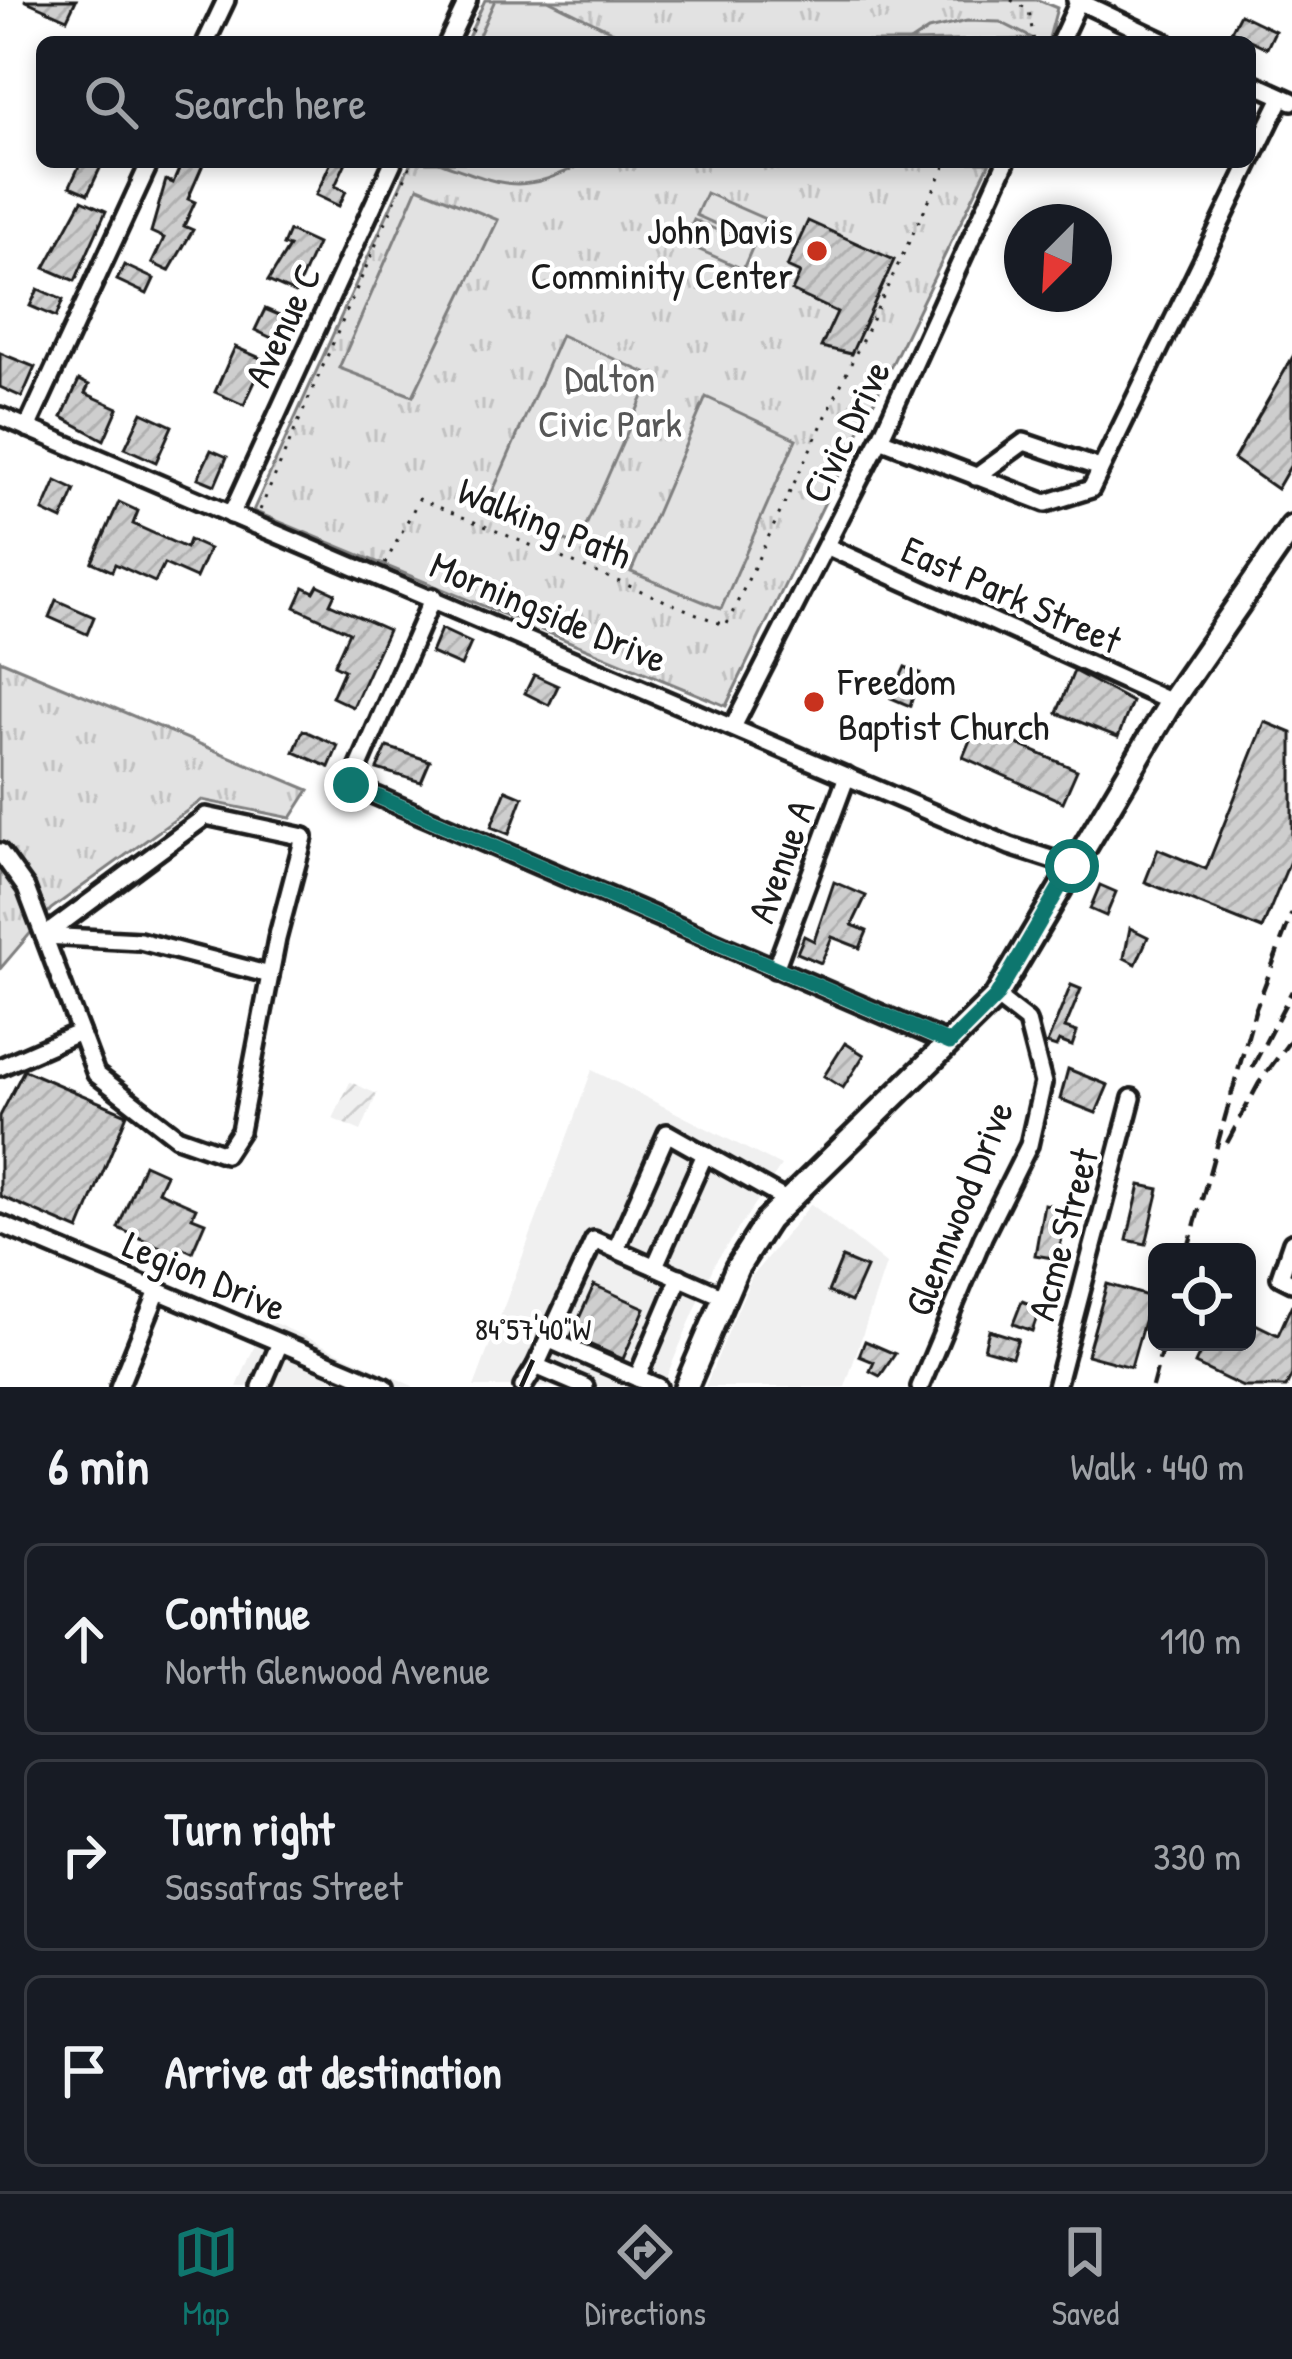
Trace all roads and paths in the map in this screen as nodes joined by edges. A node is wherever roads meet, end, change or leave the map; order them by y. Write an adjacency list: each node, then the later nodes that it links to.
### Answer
1 (226, 0): 6 (street)
2 (468, 0): 7 (street)
3 (484, 0): 8 (path)
4 (1011, 0): 9 (path)
5 (1077, 1): 10 (street); 11 (street)
6 (209, 36)
7 (451, 36)
8 (469, 36)
9 (1033, 36)
10 (1062, 36)
11 (1152, 36)
12 (1256, 85): 13 (street)
13 (1287, 99): 14 (street)
14 (1256, 160)
15 (148, 168): 22 (street)
16 (390, 168): 26 (street, Avenue C)
17 (409, 168): 27 (path)
18 (944, 168): 30 (path, Walking Path)
19 (1003, 168): 23 (street, Civic Drive)
20 (1252, 168): 24 (street)
21 (0, 416): 22 (street, Morningside Drive)
22 (27, 428): 26 (street, Morningside Drive)
23 (880, 439): 25 (street); 29 (street, Civic Drive)
24 (1100, 467): 25 (street); 25 (street)
25 (976, 477)
26 (231, 514): 31 (street, Morningside Drive)
27 (278, 519)
28 (1292, 527): 32 (main road)
29 (826, 546): 32 (street, East Park Street); 33 (street, Civic Drive)
30 (382, 569)
31 (433, 597): 33 (street, Morningside Drive); 38 (street)
32 (1171, 702): 36 (main road)
33 (734, 724): 34 (street, Morningside Drive)
34 (847, 776): 36 (street, Morningside Drive); 38 (street, Avenue A)
35 (0, 852): 37 (street)
36 (1072, 866): 40 (main road)
37 (44, 936): 39 (street); 39 (street); 41 (street)
38 (775, 970): 42 (street)
39 (270, 975): 41 (street)
40 (996, 997): 42 (main road); 66 (street, Glennwood Drive)
41 (80, 1032): 43 (street)
42 (950, 1043): 46 (main road)
43 (0, 1067)
44 (1132, 1098): 67 (street, Acme Street)
45 (705, 1154): 46 (street); 49 (street); 50 (street)
46 (787, 1200): 54 (main road)
47 (0, 1224): 53 (street, Legion Drive)
48 (1292, 1242): 52 (street)
49 (616, 1249): 50 (street); 55 (street)
50 (655, 1266): 51 (street)
51 (680, 1277): 54 (street); 58 (street)
52 (1292, 1283)
53 (158, 1291): 56 (street, Legion Drive); 59 (street)
54 (724, 1297): 65 (main road)
55 (550, 1340): 57 (street); 58 (street)
56 (280, 1342): 60 (street); 61 (street, Legion Drive)
57 (536, 1366): 62 (street); 63 (street)
58 (637, 1378): 64 (street)
59 (119, 1387)
60 (261, 1387)
61 (385, 1387)
62 (523, 1387)
63 (585, 1387)
64 (658, 1387)
65 (686, 1387)
66 (920, 1387)
67 (1056, 1387)

